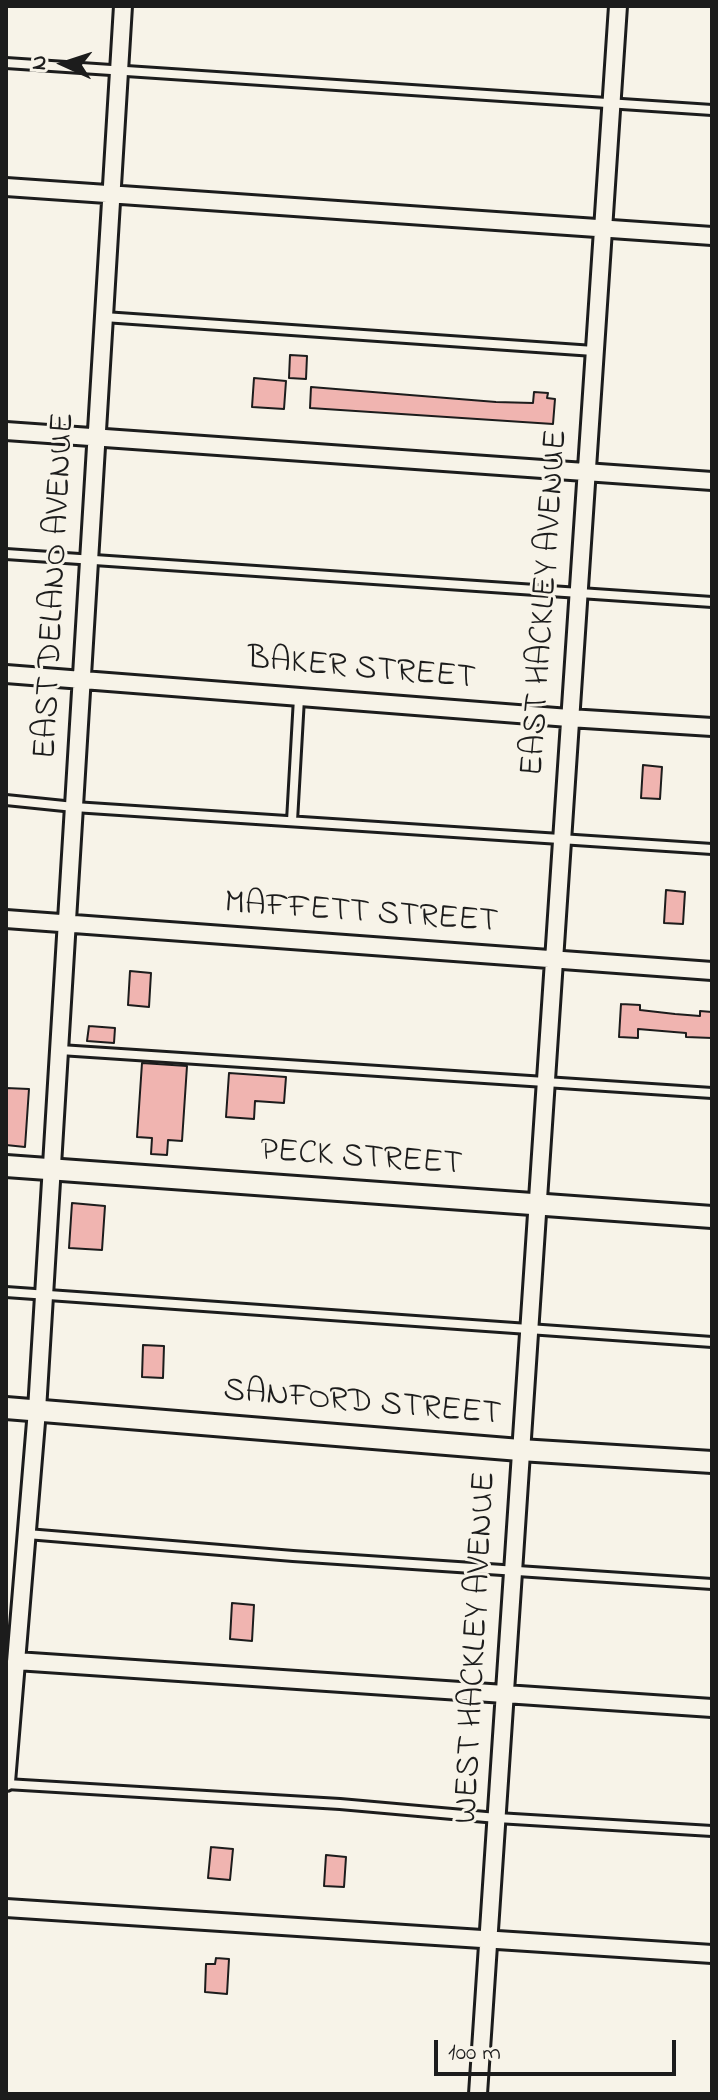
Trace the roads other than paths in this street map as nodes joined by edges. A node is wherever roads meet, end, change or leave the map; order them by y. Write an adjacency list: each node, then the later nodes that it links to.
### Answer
1 (123, 6): 4 (street, EAST DELANO AVENUE)
2 (618, 6): 5 (street, EAST HACKLEY AVENUE)
3 (6, 63): 4 (lane)
4 (119, 71): 5 (lane); 8 (street, EAST DELANO AVENUE)
5 (611, 104): 6 (lane); 9 (street, EAST HACKLEY AVENUE)
6 (712, 110)
7 (6, 187): 8 (street)
8 (110, 195): 9 (street); 11 (street, EAST DELANO AVENUE)
9 (603, 228): 10 (street); 12 (street, EAST HACKLEY AVENUE)
10 (712, 236)
11 (103, 317): 12 (lane); 14 (street, EAST DELANO AVENUE)
12 (594, 351): 15 (street, EAST HACKLEY AVENUE)
13 (6, 431): 14 (street)
14 (95, 438): 15 (street); 18 (street, EAST DELANO AVENUE)
15 (585, 473): 16 (street); 19 (street, EAST HACKLEY AVENUE)
16 (712, 481)
17 (6, 554): 18 (lane)
18 (88, 559): 19 (lane); 22 (street, EAST DELANO AVENUE)
19 (577, 593): 20 (lane); 24 (street, EAST HACKLEY AVENUE)
20 (712, 602)
21 (6, 674): 22 (street, BAKER STREET)
22 (81, 679): 23 (street, BAKER STREET); 27 (street, EAST DELANO AVENUE)
23 (299, 696): 24 (street, BAKER STREET); 28 (lane)
24 (569, 718): 25 (street, BAKER STREET); 29 (street, EAST HACKLEY AVENUE)
25 (712, 727)
26 (6, 800): 27 (lane)
27 (74, 807): 28 (lane); 32 (street, EAST DELANO AVENUE)
28 (292, 821): 29 (lane)
29 (562, 838): 30 (lane); 33 (street, EAST HACKLEY AVENUE)
30 (712, 849)
31 (6, 919): 32 (street, MAFFETT STREET)
32 (68, 922): 33 (street, MAFFETT STREET); 35 (street, EAST DELANO AVENUE)
33 (554, 960): 34 (street, MAFFETT STREET); 36 (street, EAST HACKLEY AVENUE)
34 (712, 971)
35 (60, 1050): 36 (lane); 39 (street, EAST DELANO AVENUE)
36 (546, 1081): 37 (lane); 40 (street, EAST HACKLEY AVENUE)
37 (712, 1093)
38 (6, 1166): 39 (street, PECK STREET)
39 (52, 1169): 40 (street, PECK STREET); 43 (street, EAST DELANO AVENUE)
40 (537, 1205): 41 (street, PECK STREET); 44 (street, WEST HACKLEY AVENUE)
41 (712, 1217)
42 (6, 1292): 43 (lane)
43 (44, 1296): 44 (lane); 47 (street, EAST DELANO AVENUE)
44 (528, 1327): 45 (lane); 48 (street, WEST HACKLEY AVENUE)
45 (712, 1342)
46 (6, 1408): 47 (street, SANFORD STREET)
47 (37, 1410): 48 (street, SANFORD STREET); 50 (street, EAST DELANO AVENUE)
48 (520, 1450): 49 (street, SANFORD STREET); 51 (street, WEST HACKLEY AVENUE)
49 (712, 1462)
50 (26, 1534): 51 (lane); 53 (street, EAST DELANO AVENUE)
51 (512, 1571): 52 (lane); 54 (street, WEST HACKLEY AVENUE)
52 (712, 1584)
53 (16, 1661): 54 (street); 56 (street, EAST DELANO AVENUE)
54 (504, 1694): 55 (street); 57 (street, WEST HACKLEY AVENUE)
55 (712, 1708)
56 (6, 1783): 57 (lane)
57 (497, 1818): 58 (lane); 60 (street, WEST HACKLEY AVENUE)
58 (712, 1831)
59 (6, 1908): 60 (street)
60 (490, 1939): 61 (street); 62 (street, WEST HACKLEY AVENUE)
61 (712, 1954)
62 (478, 2094)

